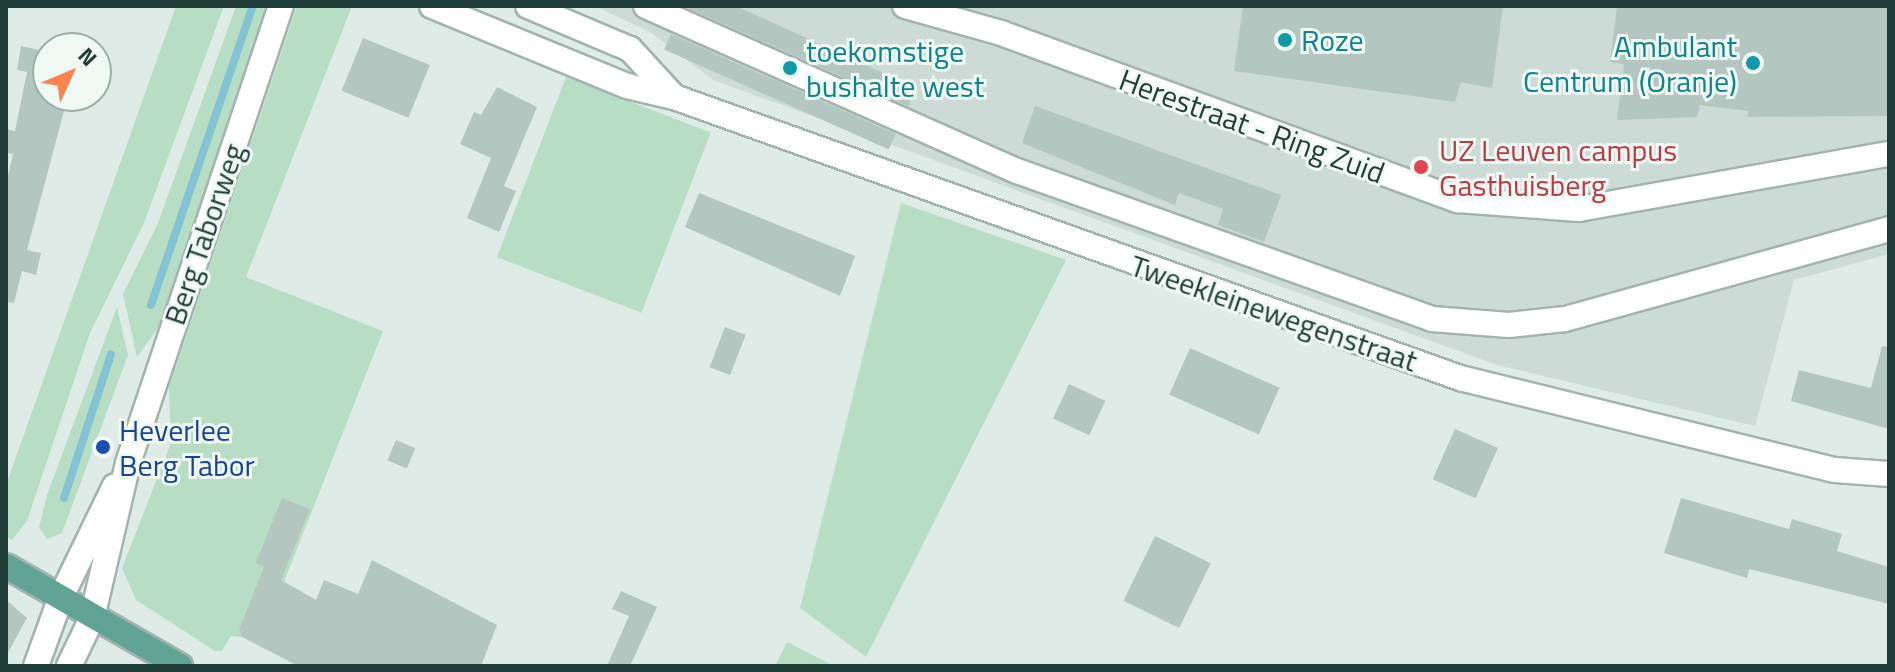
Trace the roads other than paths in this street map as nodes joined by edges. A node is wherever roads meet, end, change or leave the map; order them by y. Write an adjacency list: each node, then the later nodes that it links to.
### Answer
1 (281, 6): 9 (street, Berg Taborweg)
2 (432, 6): 6 (street, Tweekleinewegenstraat)
3 (528, 6): 6 (street, Tweekleinewegenstraat)
4 (646, 6): 8 (street)
5 (905, 6): 7 (street, Herestraat - Ring Zuid)
6 (674, 97): 10 (street, Tweekleinewegenstraat)
7 (1889, 154)
8 (1889, 229)
9 (128, 463): 12 (street, Berg Taborweg); 13 (street, Berg Taborweg)
10 (1889, 474)
11 (6, 566): 12 (main road)
12 (61, 597): 13 (main road); 14 (street, Berg Taborweg)
13 (92, 618): 15 (street, Berg Taborweg); 16 (main road)
14 (36, 666)
15 (69, 666)
16 (180, 666)

